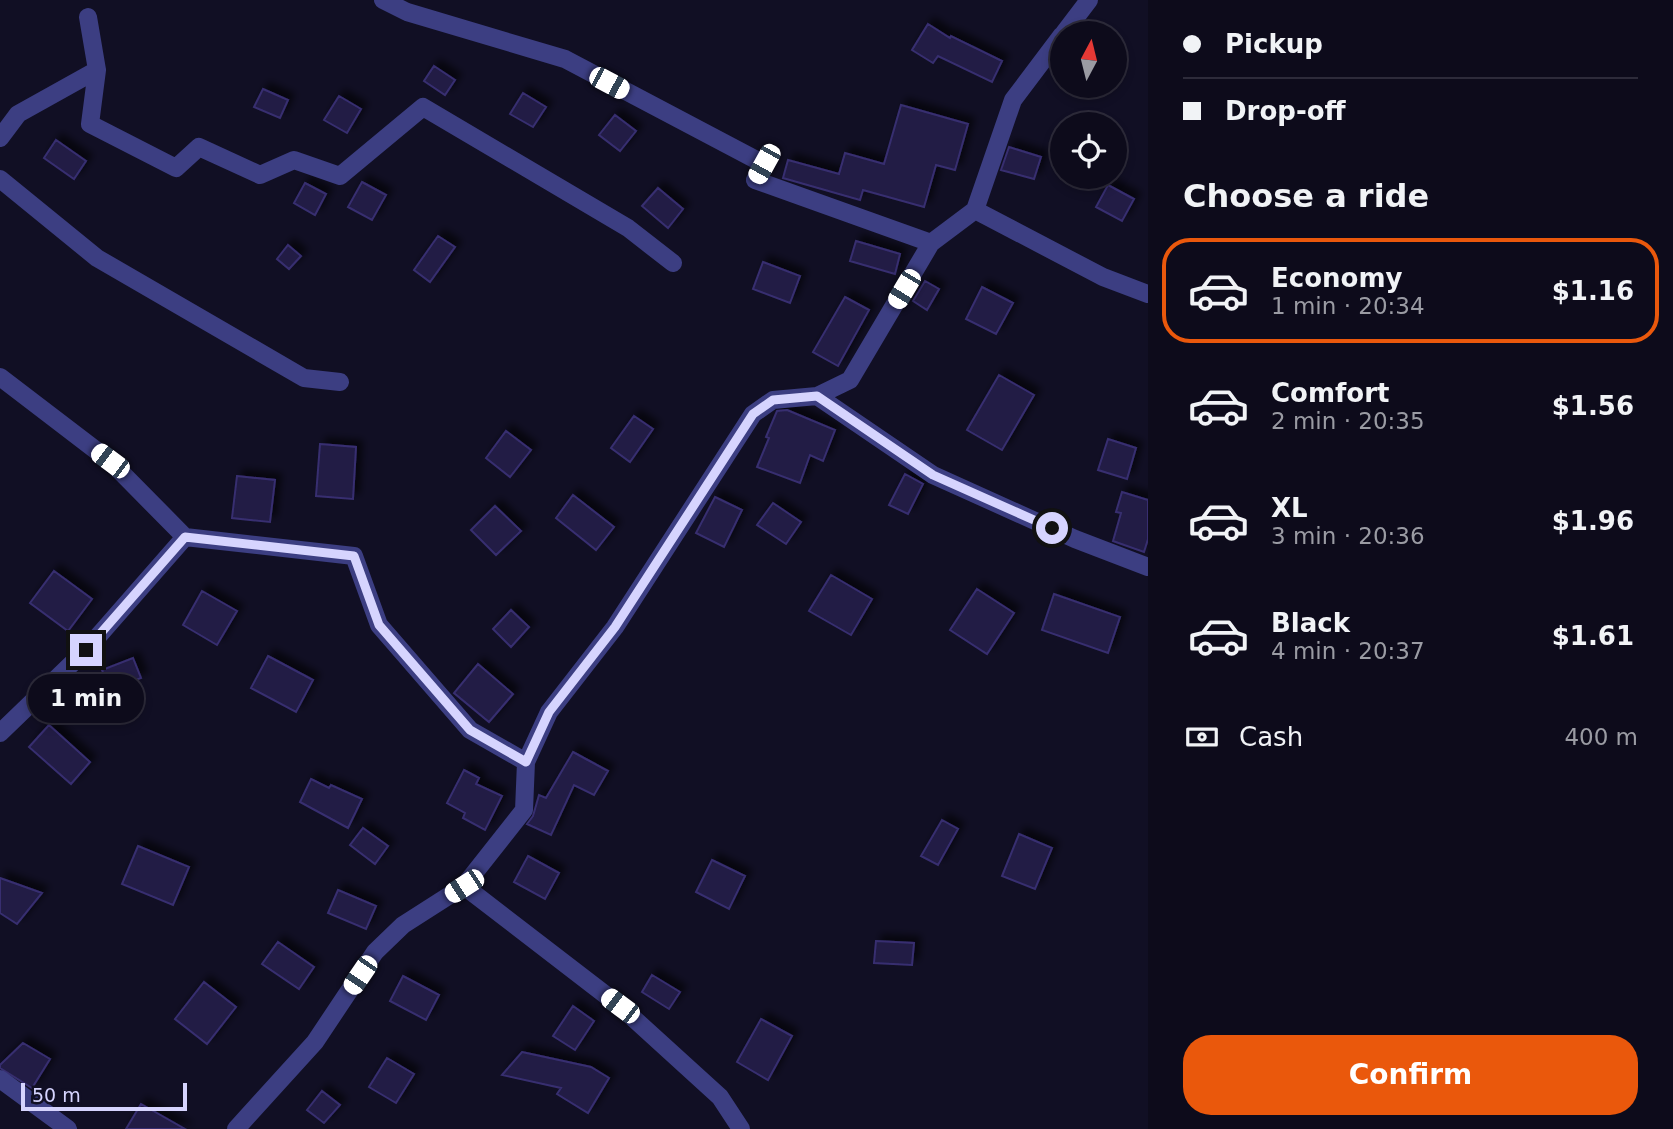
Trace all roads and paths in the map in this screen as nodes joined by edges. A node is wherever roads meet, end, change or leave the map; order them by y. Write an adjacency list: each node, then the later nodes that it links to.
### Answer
1 (383, 0): 10 (street)
2 (1089, 0): 4 (street)
3 (88, 17): 6 (street)
4 (1073, 21)
5 (1050, 51): 9 (street)
6 (97, 70): 7 (street); 11 (street)
7 (0, 138)
8 (0, 179): 14 (street)
9 (975, 210): 10 (street); 12 (street)
10 (931, 243): 15 (street)
11 (673, 263)
12 (1148, 294)
13 (0, 377): 16 (street)
14 (340, 382)
15 (817, 396): 17 (street); 19 (street)
16 (185, 537): 18 (street); 19 (street)
17 (1148, 567)
18 (0, 733)
19 (526, 762): 20 (street)
20 (464, 886): 23 (street); 24 (street)
21 (0, 1079): 22 (street)
22 (68, 1129)
23 (236, 1129)
24 (741, 1129)

